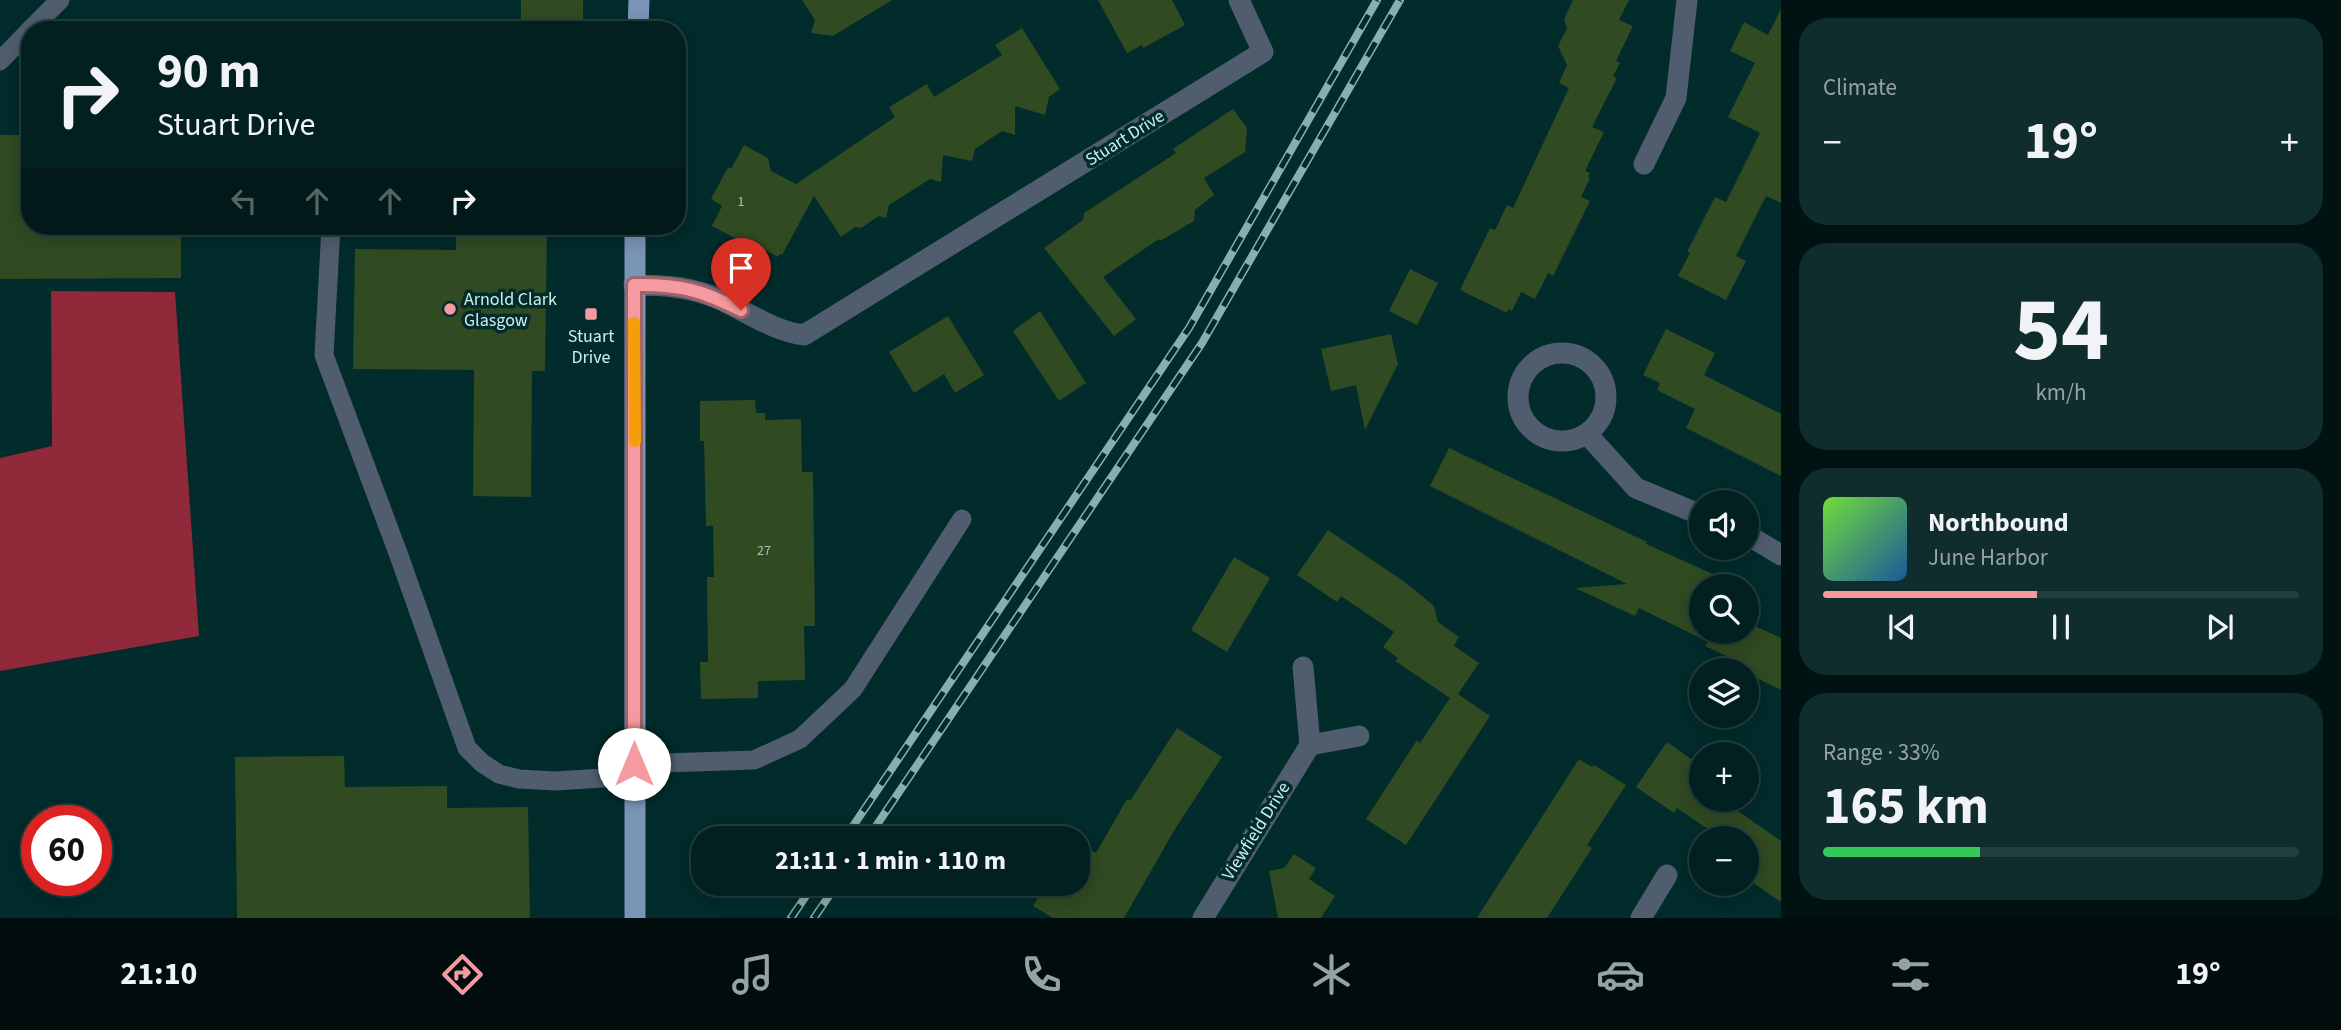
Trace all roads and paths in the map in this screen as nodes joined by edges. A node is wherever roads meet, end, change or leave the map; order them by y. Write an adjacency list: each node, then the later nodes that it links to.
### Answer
1 (61, 0): 5 (lane)
2 (639, 0): 6 (main road)
3 (1239, 0): 12 (street, Stuart Drive)
4 (1687, 0): 9 (street)
5 (39, 21)
6 (638, 21)
7 (21, 39): 8 (lane)
8 (0, 61)
9 (1644, 164)
10 (331, 235): 21 (lane)
11 (635, 235): 12 (main road)
12 (634, 285): 21 (main road)
13 (1587, 434): 13 (street); 14 (street)
14 (1689, 510)
15 (962, 519): 21 (lane)
16 (1759, 542): 17 (street)
17 (1781, 555)
18 (1303, 667): 20 (street)
19 (1359, 736): 20 (street)
20 (1310, 745): 24 (street, Viewfield Drive)
21 (634, 764): 23 (main road)
22 (1667, 875): 25 (street)
23 (635, 918)
24 (1203, 918)
25 (1641, 918)

